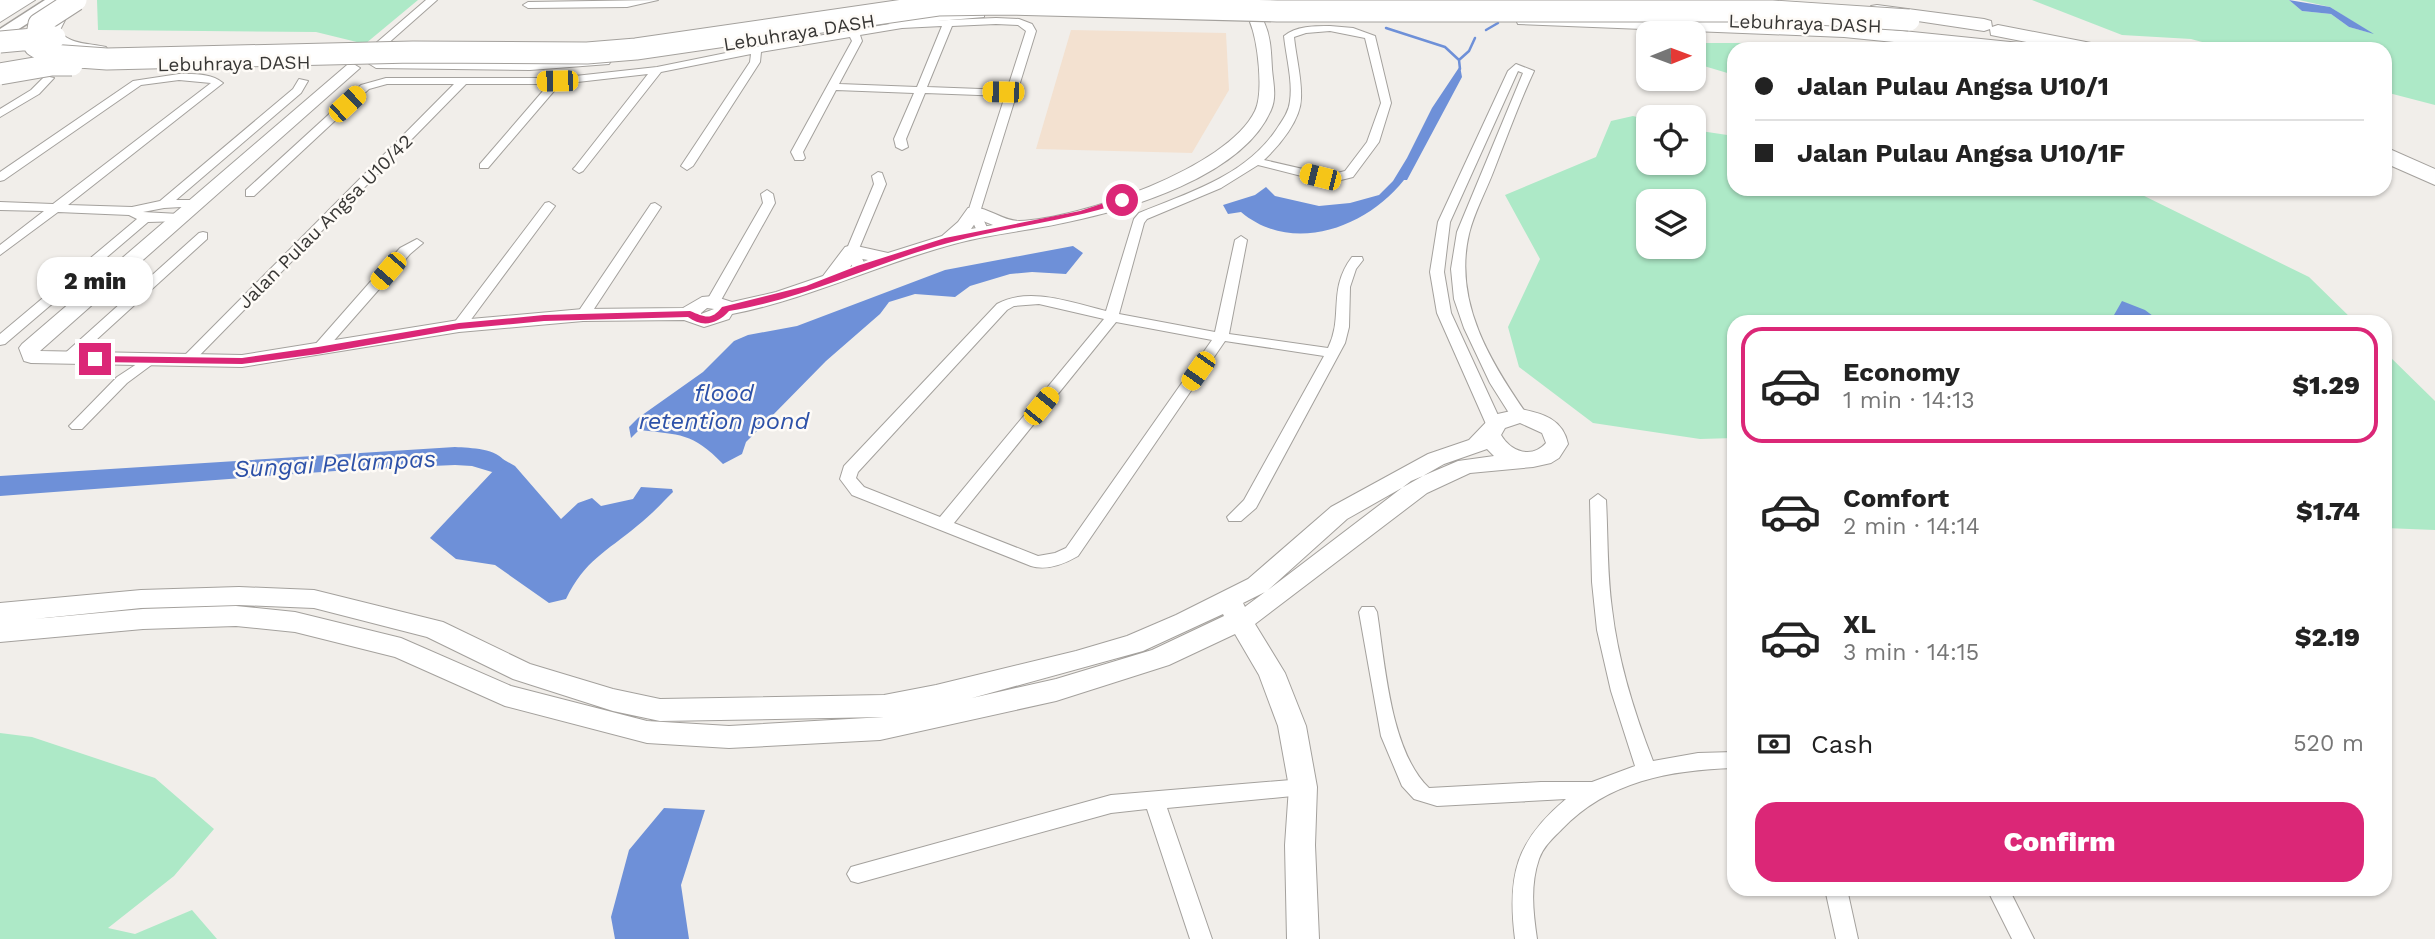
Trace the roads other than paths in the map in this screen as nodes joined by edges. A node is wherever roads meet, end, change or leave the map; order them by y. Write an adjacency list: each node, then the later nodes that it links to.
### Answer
1 (9, 0): 8 (main road)
2 (26, 0): 12 (highway)
3 (37, 0): 14 (main road)
4 (56, 0): 18 (main road)
5 (432, 0): 24 (street)
6 (653, 0): 9 (street)
7 (79, 1): 21 (main road); 23 (highway, bridge); 25 (street)
8 (0, 5)
9 (528, 5)
10 (1548, 8): 11 (street); 19 (highway)
11 (1255, 14): 13 (street); 24 (street); 49 (street)
12 (0, 16)
13 (1484, 19): 19 (highway)
14 (0, 22)
15 (949, 22): 17 (street); 34 (street); 35 (street)
16 (1909, 24): 19 (highway, Lebuhraya DASH); 20 (highway, Lebuhraya DASH); 23 (highway, Lebuhraya DASH, bridge); 28 (highway, Lebuhraya DASH, bridge)
17 (854, 32): 22 (street); 33 (street)
18 (0, 36)
19 (2018, 41)
20 (2010, 42)
21 (0, 44): 23 (highway, bridge)
22 (756, 51): 27 (street); 44 (street)
23 (277, 55)
24 (378, 57): 25 (street)
25 (350, 62): 29 (street); 58 (street)
26 (0, 64): 28 (highway, bridge)
27 (657, 70): 31 (street); 45 (street)
28 (50, 72): 29 (highway, bridge); 36 (street)
29 (0, 73)
30 (303, 81): 58 (street)
31 (557, 81): 32 (street); 43 (street)
32 (463, 82): 50 (street); 85 (street, Jalan Pulau Angsa U10/42)
33 (832, 87): 34 (street); 40 (street)
34 (921, 90): 35 (street); 38 (street)
35 (1010, 93): 60 (street)
36 (0, 114)
37 (2392, 144): 42 (highway)
38 (902, 147)
39 (2392, 157): 48 (highway)
40 (799, 158)
41 (1256, 161): 41 (street); 55 (street)
42 (2435, 162)
43 (484, 166)
44 (687, 166)
45 (579, 169)
46 (878, 176): 70 (street)
47 (0, 177): 56 (street)
48 (2435, 178)
49 (1144, 192): 52 (street); 55 (street)
50 (250, 193)
51 (767, 194): 74 (street)
52 (1122, 200): 62 (street); 63 (street)
53 (0, 206): 56 (street)
54 (549, 206): 78 (street)
55 (1163, 206): 62 (street)
56 (57, 207): 59 (street); 69 (street)
57 (655, 207): 76 (street)
58 (172, 208): 59 (street); 61 (street); 83 (street)
59 (132, 211): 61 (street)
60 (974, 212): 63 (street); 64 (street); 66 (street)
61 (150, 218): 80 (street)
62 (1141, 219): 73 (street)
63 (1013, 226): 64 (street)
64 (983, 232): 66 (street)
65 (203, 236): 83 (street)
66 (948, 240): 70 (street)
67 (1241, 240): 79 (street)
68 (417, 243): 81 (street)
69 (0, 251)
70 (856, 259): 72 (street)
71 (1356, 260): 82 (street)
72 (831, 279): 74 (street)
73 (1116, 301): 75 (street); 77 (street)
74 (719, 305): 76 (street)
75 (1086, 312): 77 (street); 92 (street)
76 (583, 315): 78 (street)
77 (1111, 318): 79 (street); 92 (street)
78 (459, 326): 81 (street)
79 (1221, 337): 82 (street); 92 (street)
80 (0, 341)
81 (318, 351): 85 (street)
82 (1333, 353): 91 (street)
83 (68, 358): 84 (street)
84 (149, 360): 85 (street); 87 (street)
85 (187, 360)
86 (1520, 416): 88 (street); 88 (street); 89 (street)
87 (77, 426)
88 (1492, 430): 89 (street); 93 (street)
89 (1528, 460): 93 (street)
90 (1598, 500): 98 (street)
91 (1235, 517)
92 (943, 525)
93 (1234, 610): 95 (street); 96 (street); 99 (street)
94 (1368, 611): 100 (street)
95 (0, 613)
96 (0, 632)
97 (1727, 760): 98 (street)
98 (1647, 771): 100 (street)
99 (1303, 787): 101 (street); 106 (street)
100 (1593, 791): 107 (street)
101 (1154, 799): 102 (street); 105 (street)
102 (858, 874)
103 (1838, 896): 108 (street)
104 (2001, 896): 109 (street)
105 (1200, 939)
106 (1303, 939)
107 (1526, 939)
108 (1847, 939)
109 (2022, 939)

